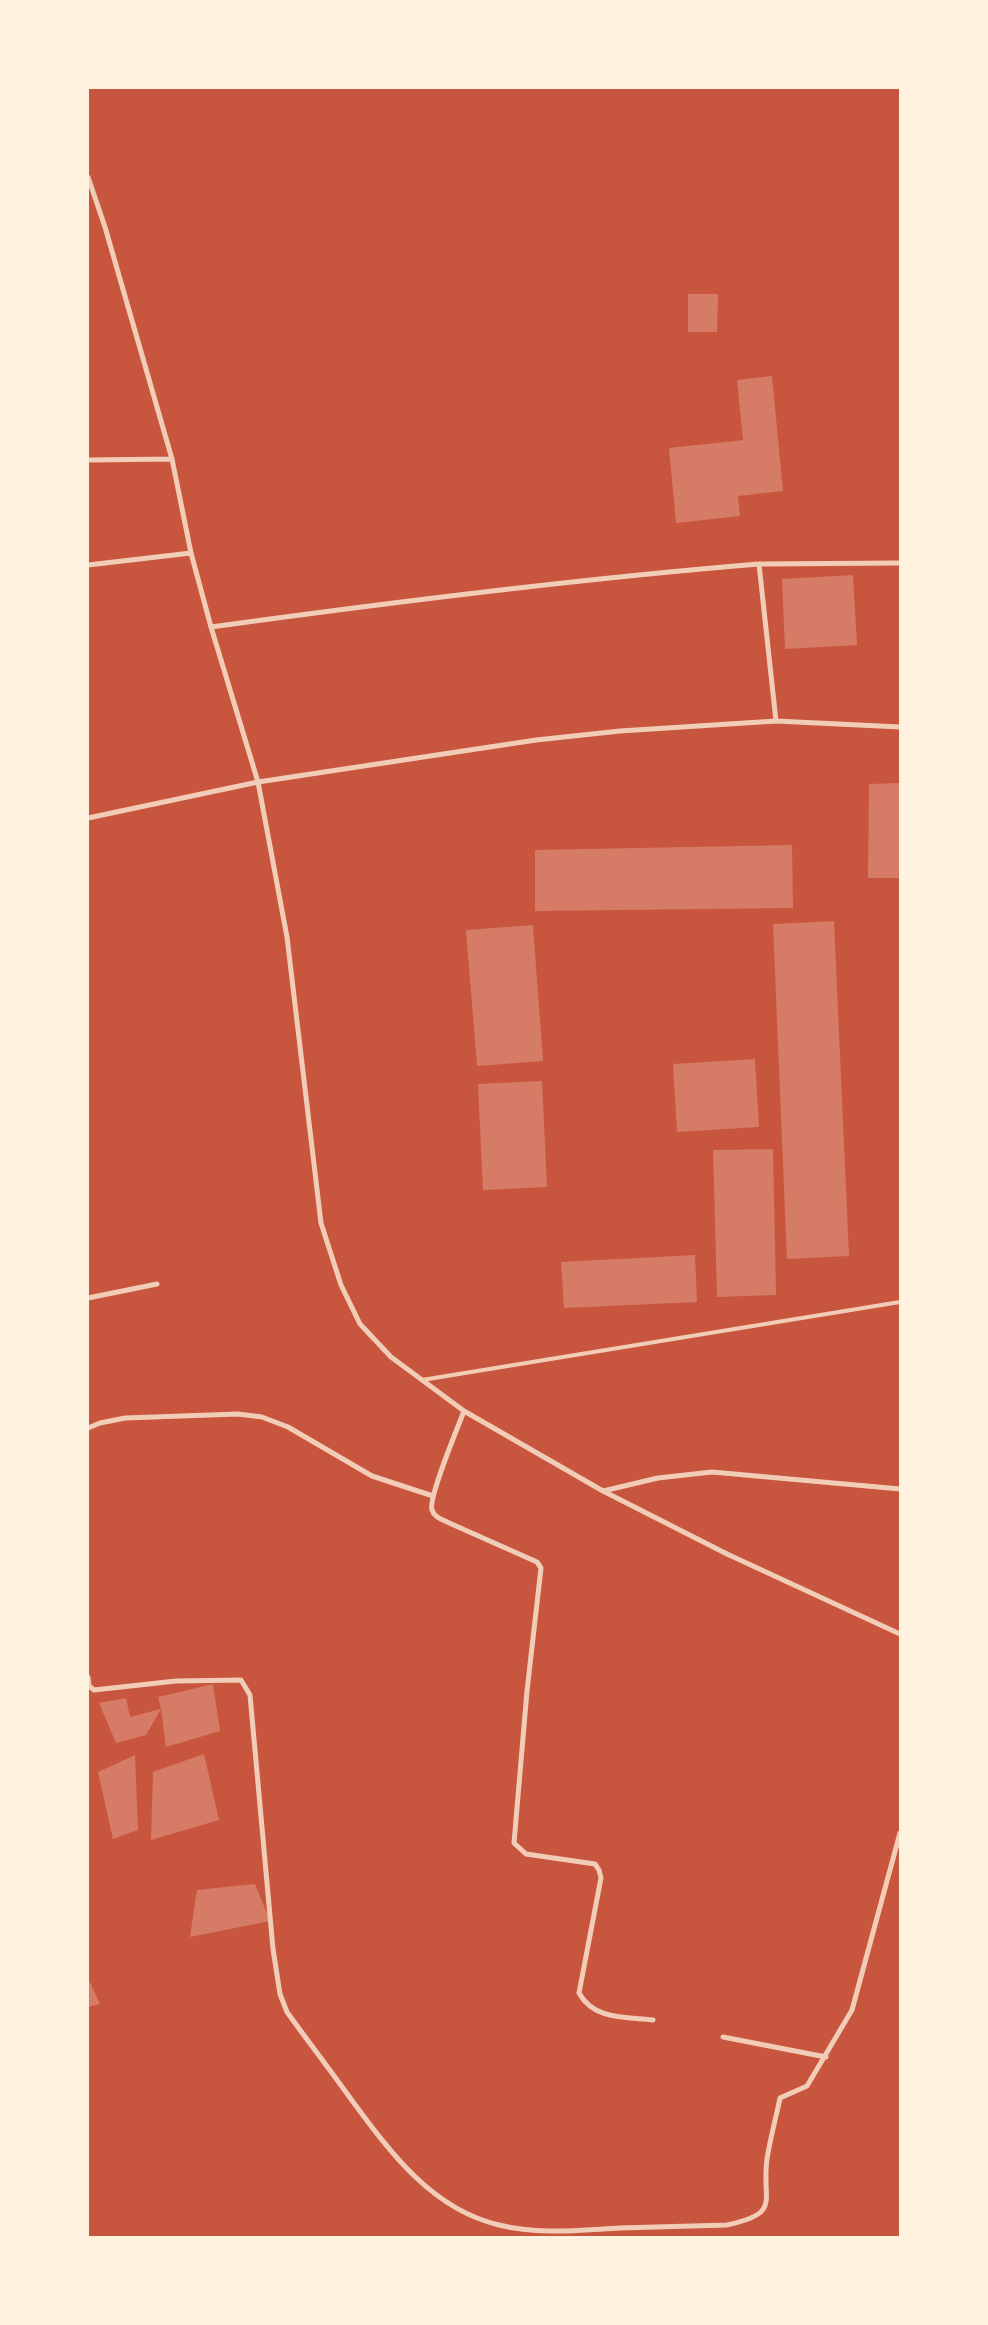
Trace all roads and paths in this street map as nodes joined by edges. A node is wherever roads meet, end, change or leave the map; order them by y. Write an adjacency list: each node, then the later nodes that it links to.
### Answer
1 (88, 177): 2 (street)
2 (172, 458): 3 (street); 4 (street)
3 (88, 460)
4 (191, 553): 7 (street); 8 (street)
5 (900, 563): 6 (street)
6 (759, 564): 8 (street); 9 (street)
7 (88, 565)
8 (211, 627): 11 (street)
9 (776, 721): 10 (street); 11 (street)
10 (900, 727)
11 (258, 782): 12 (street); 16 (street)
12 (88, 818)
13 (157, 1284): 14 (street)
14 (88, 1298)
15 (900, 1302): 16 (lane)
16 (420, 1380): 17 (street)
17 (464, 1411): 20 (street); 21 (street)
18 (88, 1428): 21 (street)
19 (900, 1489): 20 (street)
20 (602, 1491): 22 (street)
21 (433, 1496): 25 (street)
22 (900, 1634)
23 (88, 1677): 27 (street)
24 (900, 1833): 27 (street)
25 (653, 2020)
26 (723, 2037): 27 (street)
27 (826, 2057)

